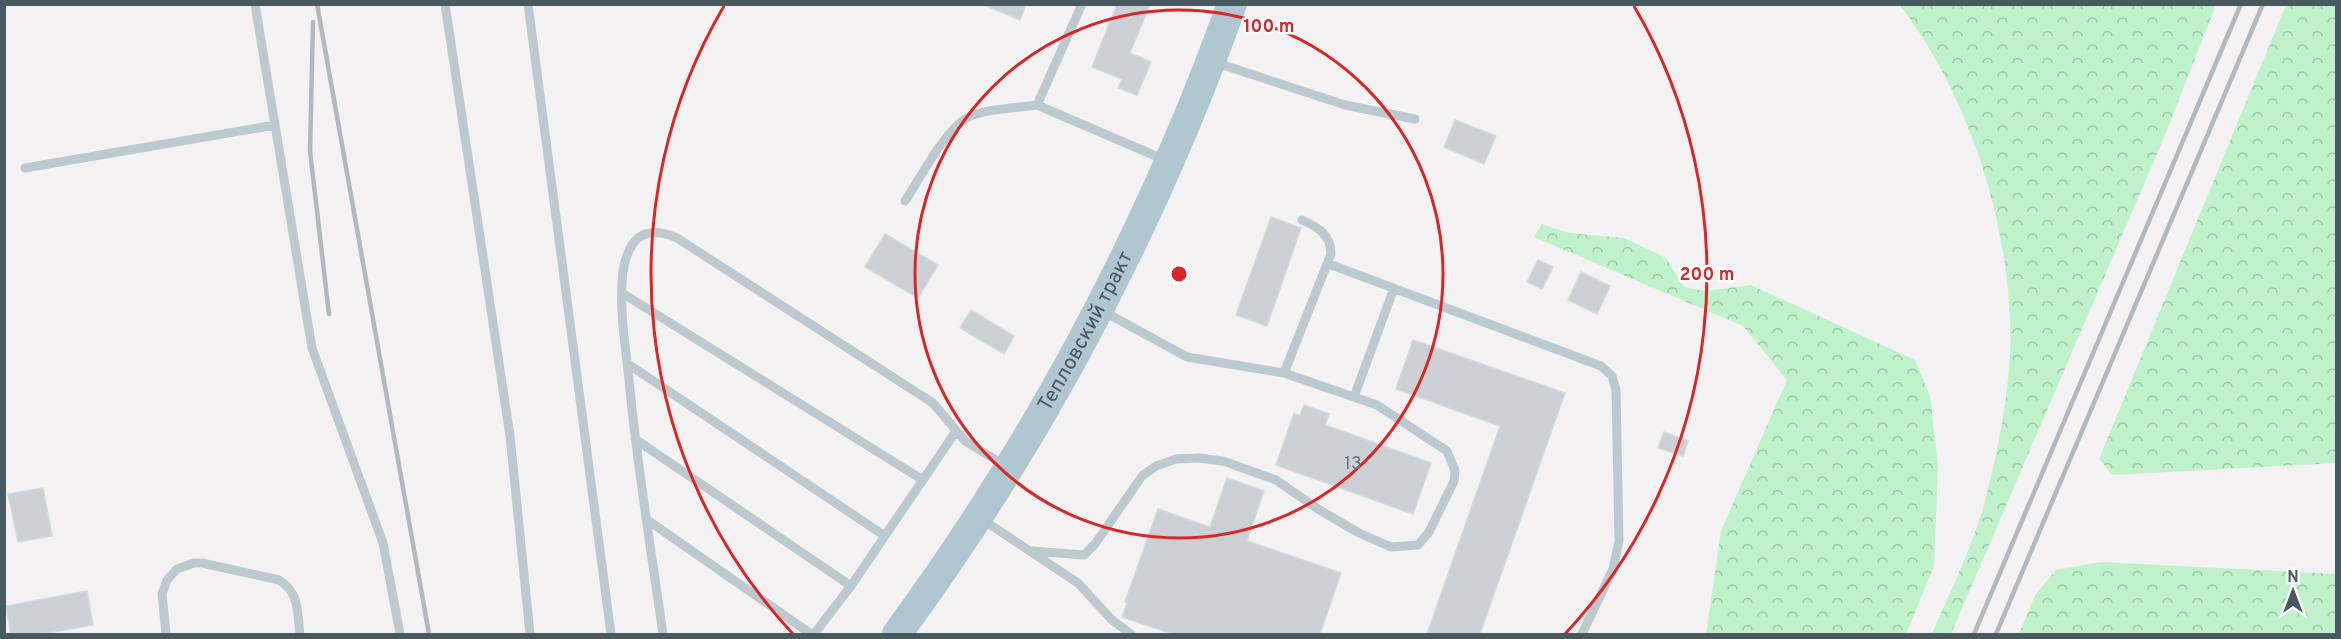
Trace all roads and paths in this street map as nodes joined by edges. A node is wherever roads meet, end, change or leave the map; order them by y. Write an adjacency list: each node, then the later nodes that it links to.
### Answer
1 (255, 4): 9 (lane)
2 (445, 4): 33 (lane)
3 (528, 4): 34 (lane)
4 (1083, 4): 7 (lane)
5 (1232, 4): 6 (main road, Тепловский тракт)
6 (1212, 61): 8 (lane); 10 (main road, Тепловский тракт)
7 (1037, 105): 10 (lane); 12 (lane)
8 (1415, 119)
9 (275, 125): 11 (lane); 32 (lane)
10 (1171, 162): 17 (main road, Тепловский тракт)
11 (25, 168)
12 (905, 201)
13 (1302, 220): 14 (lane)
14 (1329, 264): 15 (lane); 19 (lane)
15 (1394, 288): 20 (lane); 39 (lane)
16 (622, 293): 18 (lane); 21 (lane); 24 (lane)
17 (1099, 309): 19 (lane); 23 (main road, Тепловский тракт)
18 (628, 364): 22 (lane); 27 (lane)
19 (1284, 374): 20 (lane)
20 (1354, 397): 28 (lane)
21 (956, 430): 23 (lane); 24 (lane)
22 (635, 439): 26 (lane); 29 (lane)
23 (1009, 467): 25 (main road, Тепловский тракт)
24 (922, 480): 27 (lane)
25 (978, 517): 28 (lane); 37 (main road, Тепловский тракт)
26 (646, 519): 35 (lane); 36 (lane)
27 (885, 536): 29 (lane)
28 (1032, 551): 38 (lane)
29 (851, 586): 36 (lane)
30 (166, 634): 31 (lane)
31 (300, 634)
32 (400, 634)
33 (530, 634)
34 (611, 634)
35 (663, 634)
36 (813, 634)
37 (897, 634)
38 (1131, 634)
39 (1582, 634)

